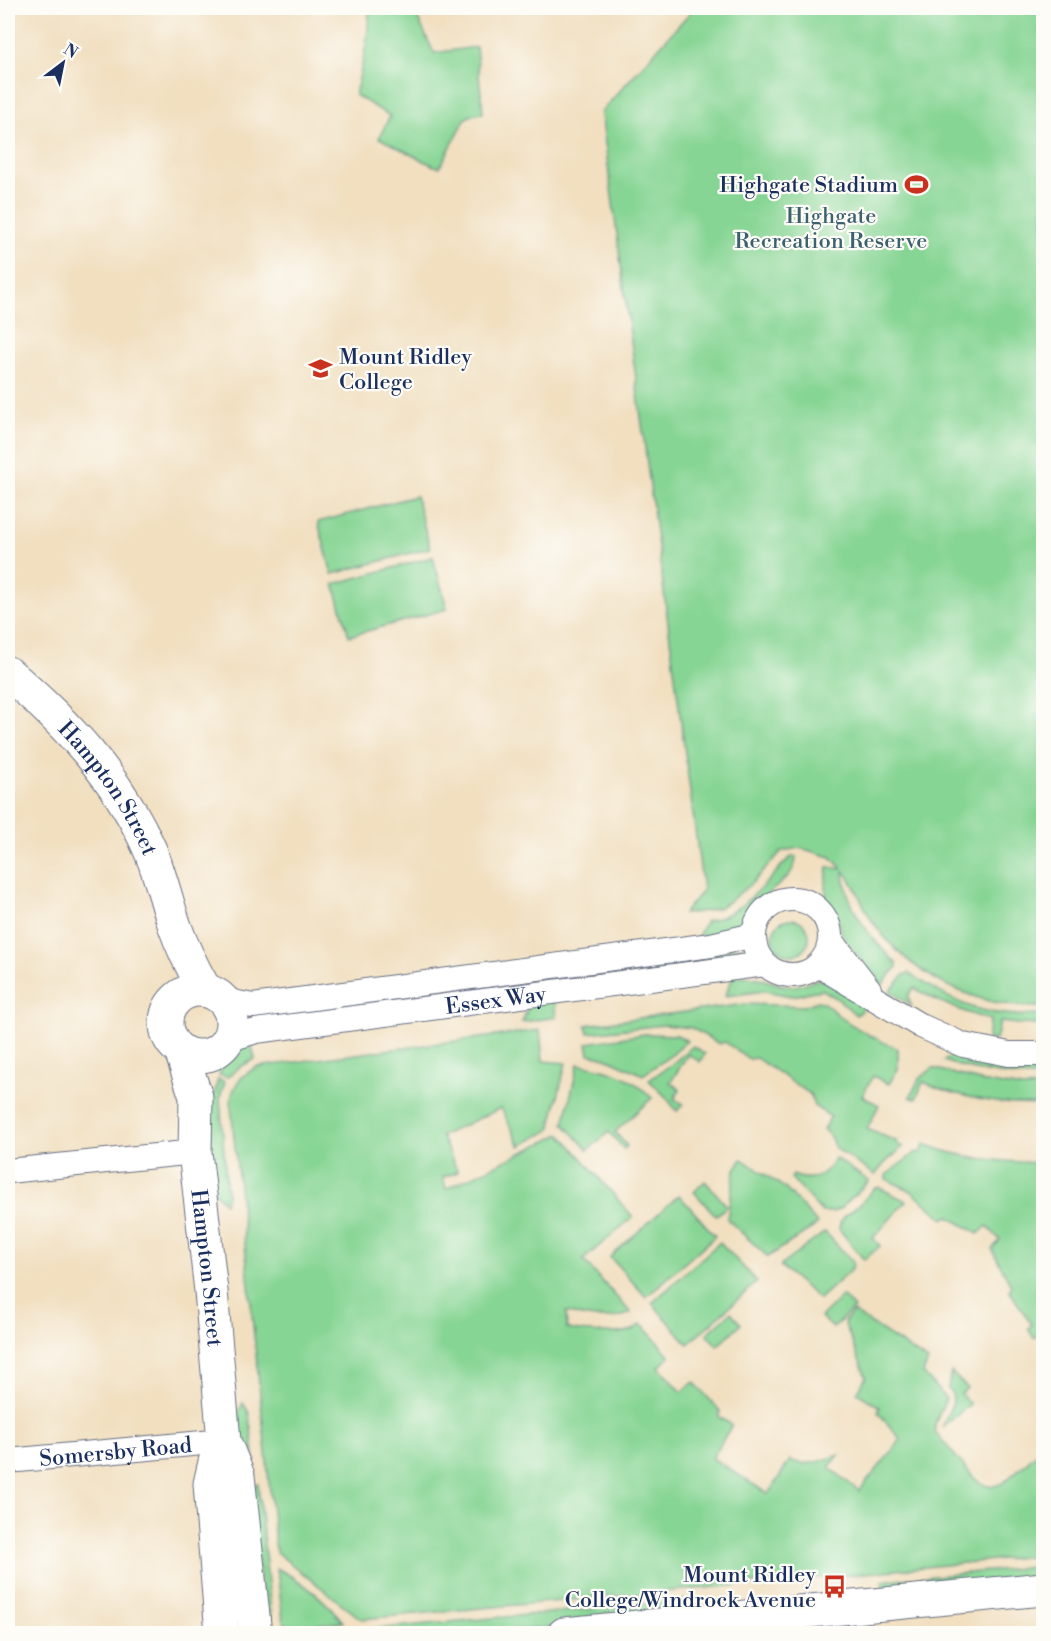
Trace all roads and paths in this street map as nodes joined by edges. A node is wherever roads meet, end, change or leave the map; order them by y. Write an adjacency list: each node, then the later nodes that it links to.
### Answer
1 (8, 673): 6 (street, Hampton Street)
2 (754, 935): 3 (street); 4 (street); 6 (street, Essex Way)
3 (830, 939): 5 (street); 7 (street)
4 (765, 964): 5 (street, Essex Way); 8 (street, Essex Way)
5 (818, 965): 7 (street)
6 (201, 997): 8 (street); 9 (street)
7 (878, 1000): 10 (street)
8 (221, 1046): 9 (street); 11 (street, Hampton Street)
9 (181, 1051): 11 (street, Hampton Street)
10 (1044, 1054)
11 (196, 1097): 12 (street, Hampton Street)
12 (195, 1152): 13 (street); 14 (street, Hampton Street)
13 (8, 1171)
14 (224, 1441): 15 (street, Somersby Road); 18 (street, Hampton Street); 19 (street, Hampton Street)
15 (8, 1461)
16 (1044, 1589): 20 (street)
17 (1044, 1609): 21 (street)
18 (222, 1634)
19 (255, 1634)
20 (564, 1634)
21 (777, 1634)

